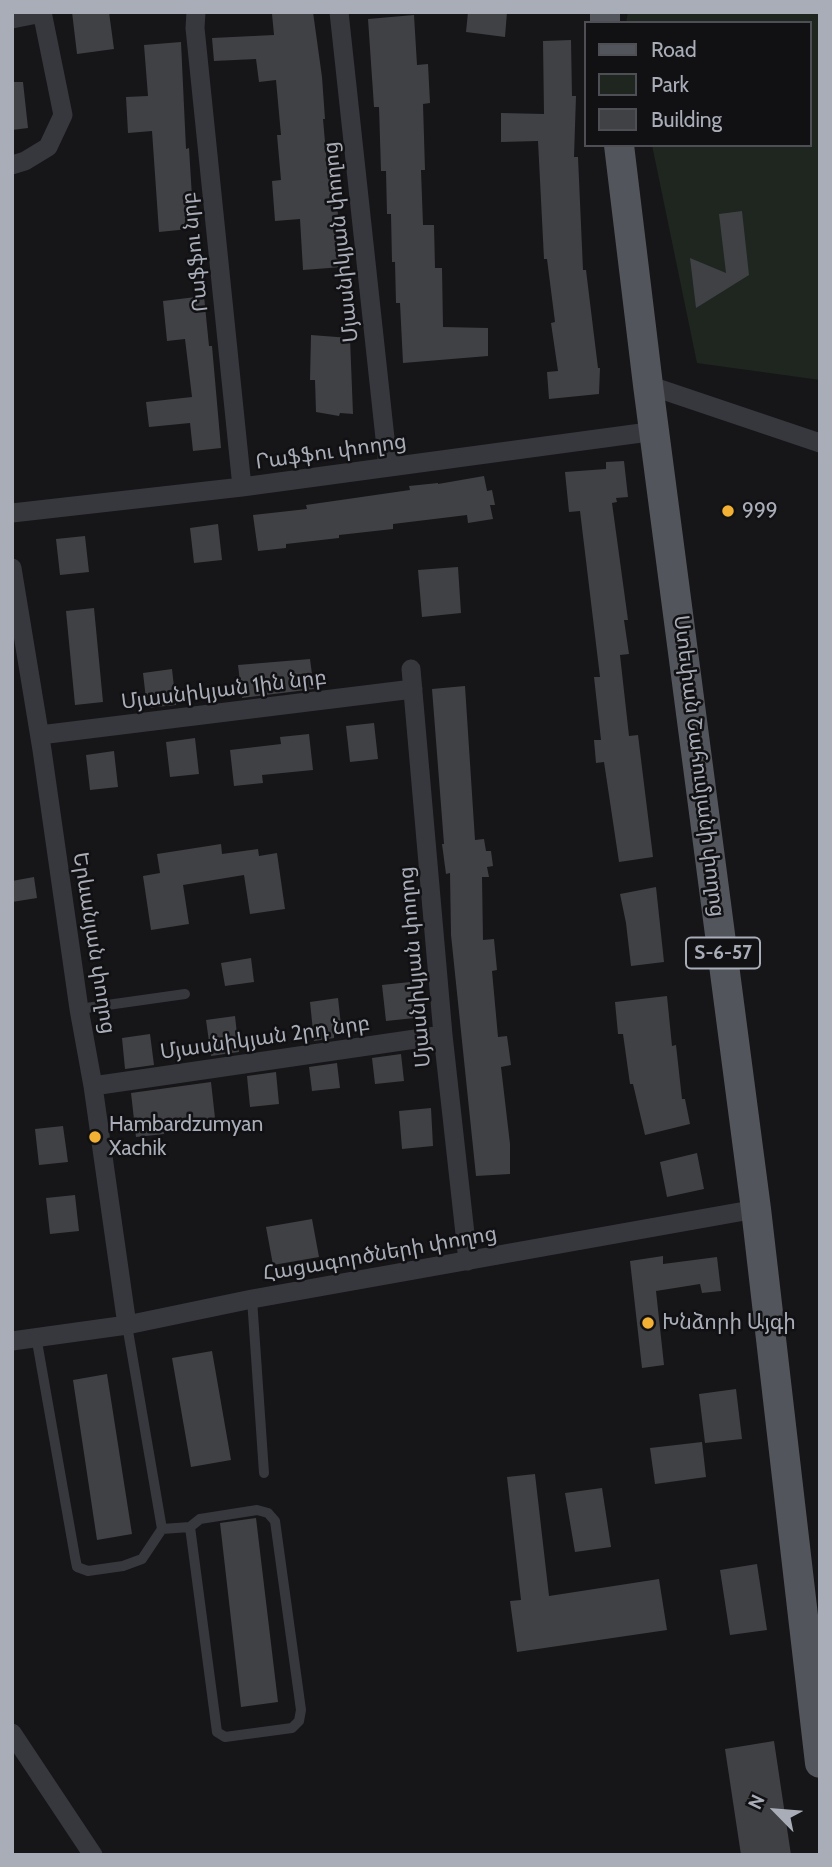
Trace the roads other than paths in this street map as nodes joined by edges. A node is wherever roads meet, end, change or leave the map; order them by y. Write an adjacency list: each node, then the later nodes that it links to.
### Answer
1 (196, 12): 11 (street, Րաֆֆու նրբ)
2 (339, 12): 10 (street, Մյասնիկյան փողոց)
3 (42, 13): 4 (street); 6 (street)
4 (12, 19)
5 (619, 147): 7 (main road, Ստեփան Շահումյանի փողոց / Տ-6-57)
6 (12, 165)
7 (648, 385): 8 (main road, Ստեփան Շահումյանի փողոց / Տ-6-57); 9 (street)
8 (656, 431): 10 (street, Րաֆֆու փողոց); 21 (main road, Ստեփան Շահումյանի փողոց / Տ-6-57)
9 (820, 443)
10 (388, 466): 11 (street, Րաֆֆու փողոց)
11 (242, 487): 12 (street, Րաֆֆու փողոց)
12 (12, 513)
13 (12, 568): 16 (street, Երևանյան փողոց)
14 (411, 669): 15 (street, Մյասնիկյան փողոց)
15 (413, 689): 16 (street, Մյասնիկյան 1ին նրբ); 19 (street, Մյասնիկյան փողոց)
16 (40, 735): 18 (street, Երևանյան փողոց)
17 (185, 994): 18 (lane)
18 (79, 1009): 20 (street, Երևանյան փողոց)
19 (443, 1035): 20 (street, Մյասնիկյան 2րդ նրբ); 22 (street, Մյասնիկյան փողոց)
20 (93, 1086): 24 (street, Երևանյան փողոց)
21 (756, 1209): 22 (street, Հացագործների փողոց); 31 (main road, Ստեփան Շահումյանի փողոց / Տ-6-57)
22 (468, 1262): 23 (street, Հացագործների փողոց)
23 (252, 1299): 24 (street, Հացագործների փողոց); 27 (lane)
24 (127, 1325): 25 (street, Հացագործների փողոց); 29 (lane)
25 (36, 1336): 26 (street, Հացագործների փողոց); 29 (lane)
26 (12, 1340)
27 (264, 1473)
28 (190, 1527): 28 (lane); 29 (lane)
29 (162, 1529)
30 (12, 1733): 32 (street)
31 (820, 1763)
32 (93, 1855)

